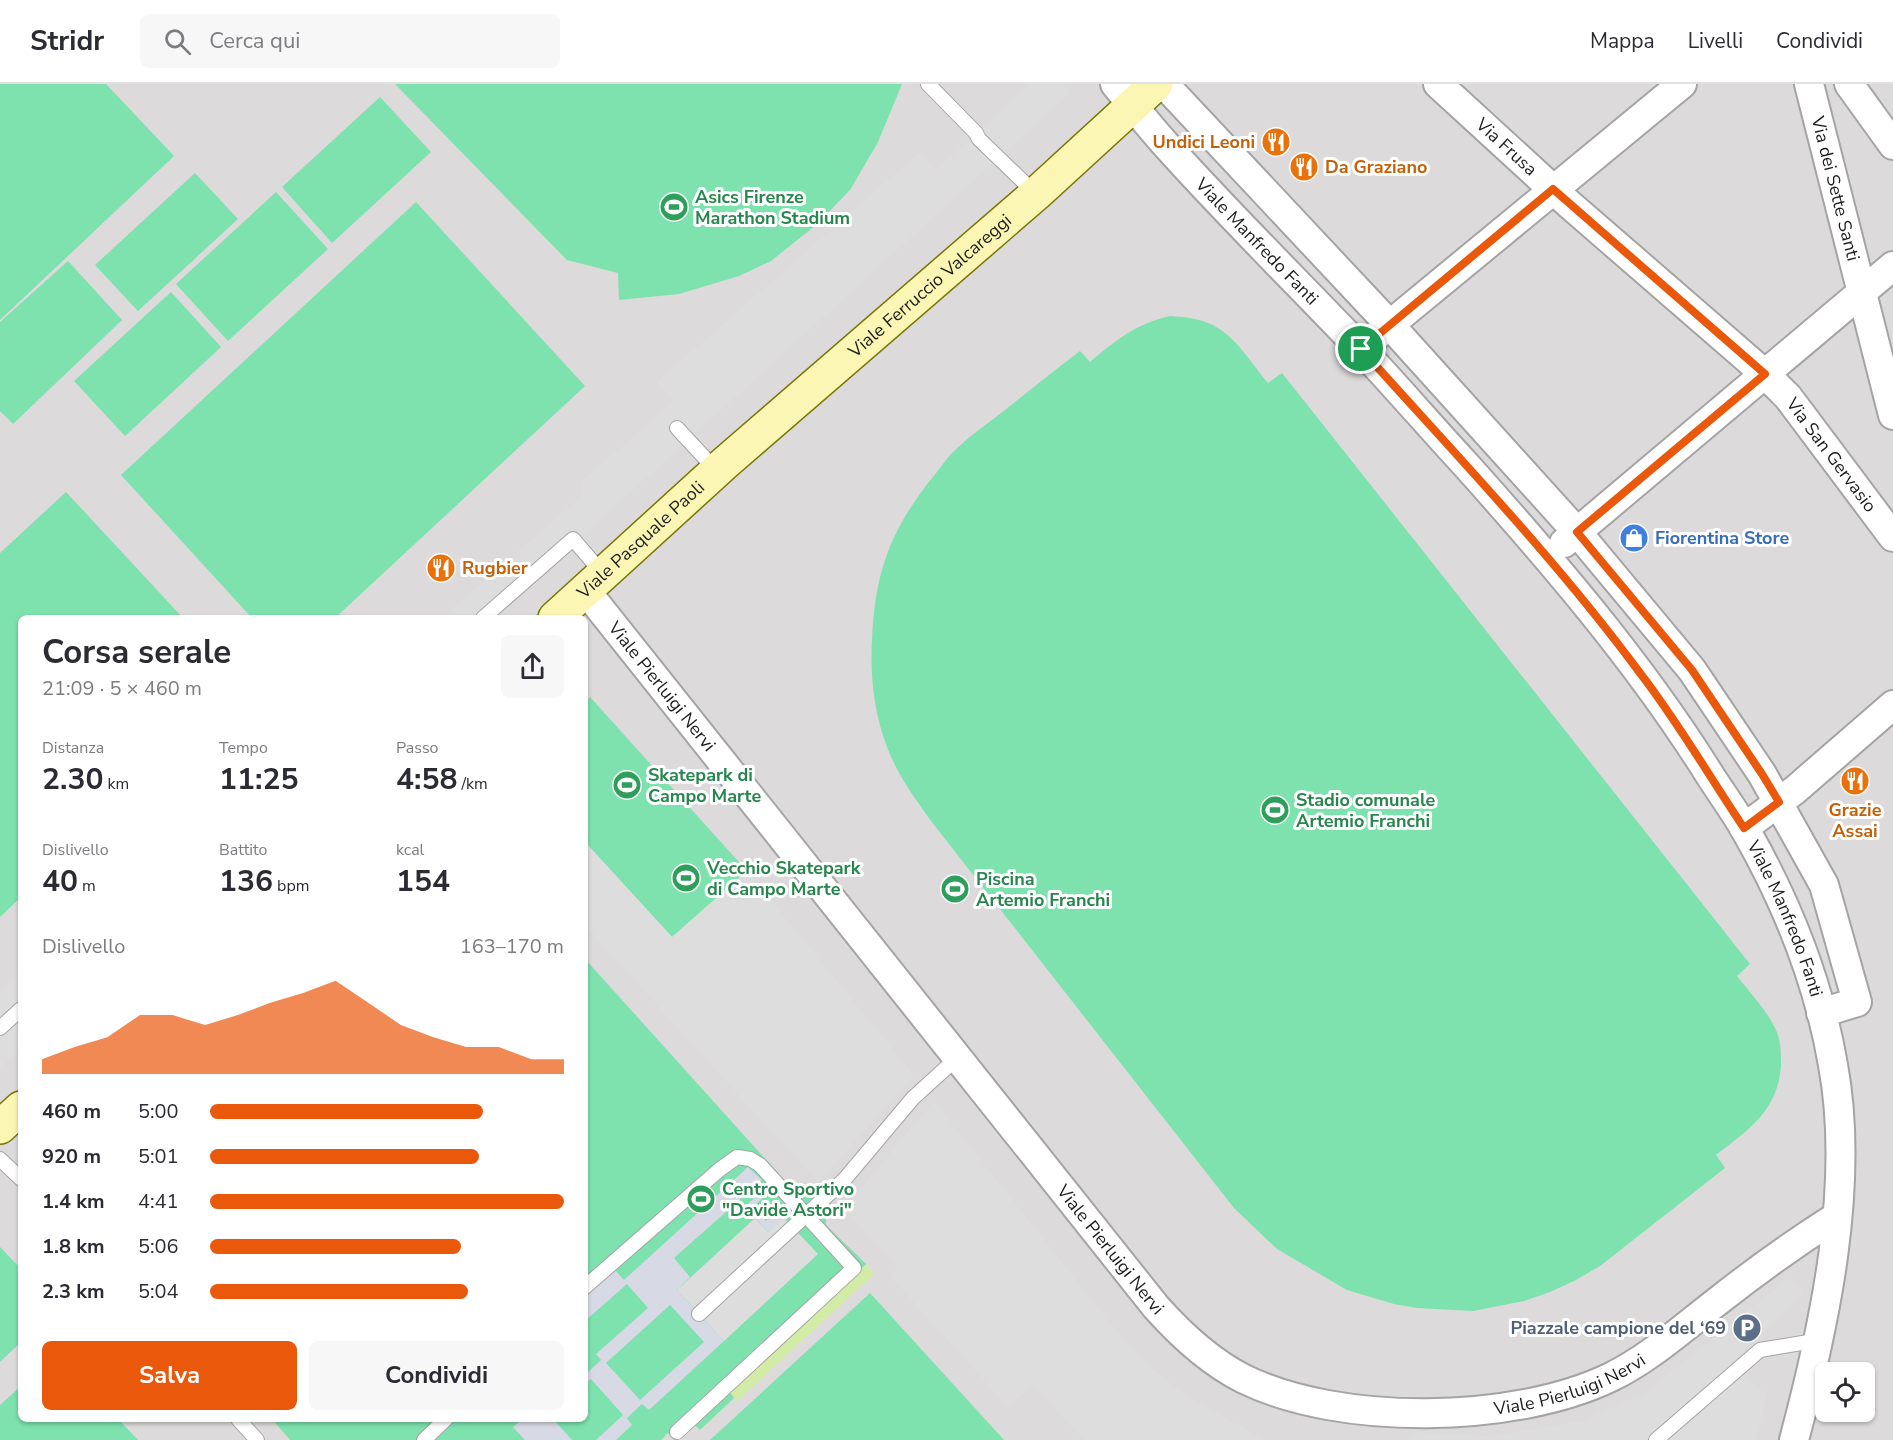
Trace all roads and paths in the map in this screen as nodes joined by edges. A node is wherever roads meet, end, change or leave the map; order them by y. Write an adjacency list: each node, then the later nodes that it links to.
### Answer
1 (928, 84): 10 (lane)
2 (1164, 84): 13 (street)
3 (1438, 84): 9 (street, Via Frusa)
4 (1682, 84): 9 (street)
5 (1809, 84): 12 (street, Via dei Sette Santi)
6 (1850, 84): 8 (street)
7 (1135, 91): 10 (street, Viale Ferruccio Valcareggi); 14 (street, Viale Manfredo Fanti)
8 (1893, 145)
9 (1553, 189): 13 (street); 15 (street, Via Frusa)
10 (1036, 194): 18 (street, Viale Ferruccio Valcareggi)
11 (1893, 266): 12 (street)
12 (1863, 293): 15 (street); 16 (street)
13 (1389, 324): 14 (street); 19 (street)
14 (1361, 349): 21 (street, Viale Manfredo Fanti)
15 (1765, 374): 19 (street); 20 (street, Via San Gervasio)
16 (1893, 415)
17 (677, 428): 18 (lane)
18 (721, 467): 22 (street, Viale Pasquale Paoli)
19 (1577, 532): 21 (street); 26 (street)
20 (1893, 537)
21 (1549, 557): 27 (street, Viale Manfredo Fanti)
22 (594, 582): 23 (lane); 24 (street, Viale Pasquale Paoli); 31 (street, Viale Pierluigi Nervi)
23 (486, 615)
24 (558, 615)
25 (1893, 705): 26 (street)
26 (1779, 802): 27 (street); 29 (street)
27 (1744, 828): 29 (street, Viale Manfredo Fanti)
28 (18, 1012): 30 (lane)
29 (1821, 1013): 37 (street, Viale Manfredo Fanti)
30 (0, 1028)
31 (957, 1058): 36 (lane); 37 (street, Viale Pierluigi Nervi)
32 (18, 1111): 33 (street)
33 (0, 1127)
34 (0, 1159): 35 (lane)
35 (18, 1176)
36 (807, 1214): 38 (lane); 39 (lane); 43 (lane)
37 (1836, 1217): 40 (street, Viale Manfredo Fanti)
38 (588, 1284)
39 (699, 1314)
40 (1820, 1340): 46 (lane); 47 (street, Viale Manfredo Fanti)
41 (241, 1422): 44 (lane)
42 (443, 1422): 45 (lane)
43 (676, 1432)
44 (257, 1440)
45 (424, 1440)
46 (1656, 1440)
47 (1794, 1440)

